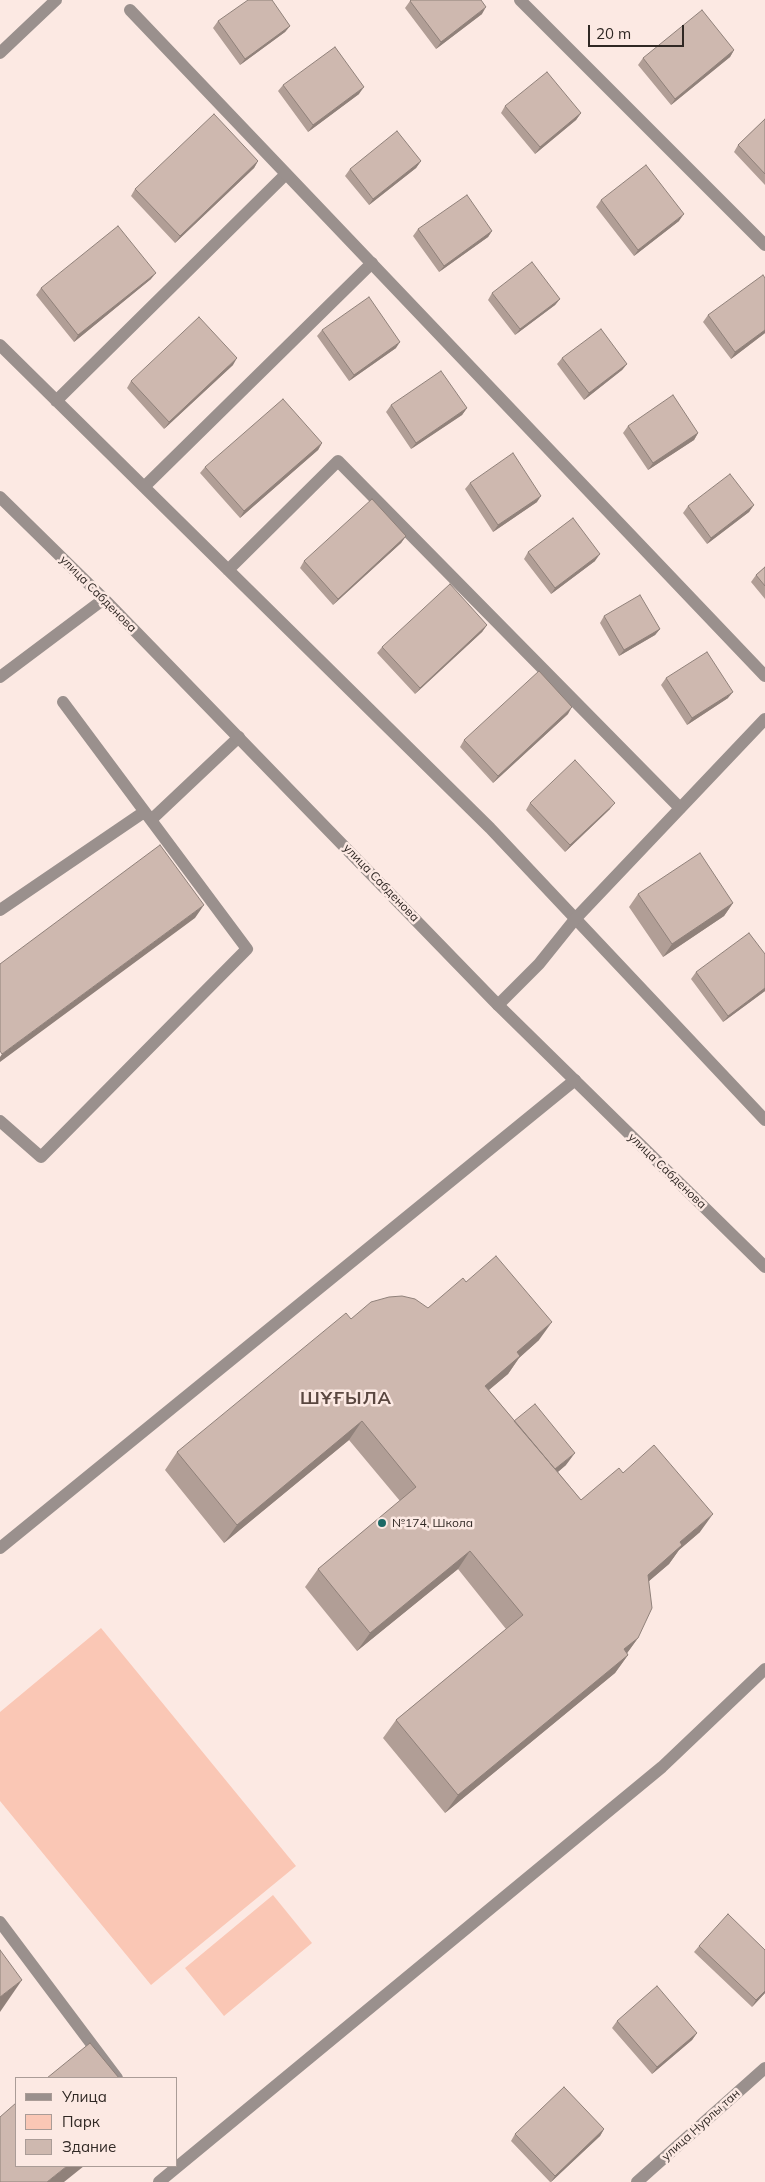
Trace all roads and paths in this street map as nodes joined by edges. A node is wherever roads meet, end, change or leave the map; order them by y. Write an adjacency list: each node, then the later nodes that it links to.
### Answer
1 (56, 0): 4 (street)
2 (520, 0): 6 (street)
3 (130, 10): 5 (street)
4 (0, 53)
5 (286, 174): 7 (street); 9 (street)
6 (765, 245)
7 (372, 264): 10 (street); 14 (street)
8 (0, 345): 9 (street)
9 (56, 401): 10 (street)
10 (144, 487): 12 (street)
11 (0, 497): 13 (street, улица Сабденова)
12 (228, 570): 19 (street); 22 (street)
13 (104, 599): 15 (street); 18 (street, улица Сабденова)
14 (765, 676)
15 (0, 677)
16 (63, 702): 20 (street)
17 (765, 719): 19 (street)
18 (239, 737): 20 (street); 23 (street, улица Сабденова)
19 (680, 808): 22 (street)
20 (147, 816): 21 (street); 26 (street)
21 (0, 910)
22 (576, 918): 23 (street); 25 (street)
23 (498, 1005): 24 (street, улица Сабденова)
24 (575, 1080): 27 (street, улица Сабденова); 28 (street)
25 (765, 1120)
26 (0, 1121)
27 (765, 1267)
28 (0, 1548)
29 (765, 1670): 33 (street)
30 (0, 1922): 32 (street)
31 (765, 2068): 36 (street, улица Нурлы тан)
32 (116, 2077)
33 (179, 2161)
34 (174, 2167): 35 (street)
35 (160, 2182)
36 (637, 2182)

